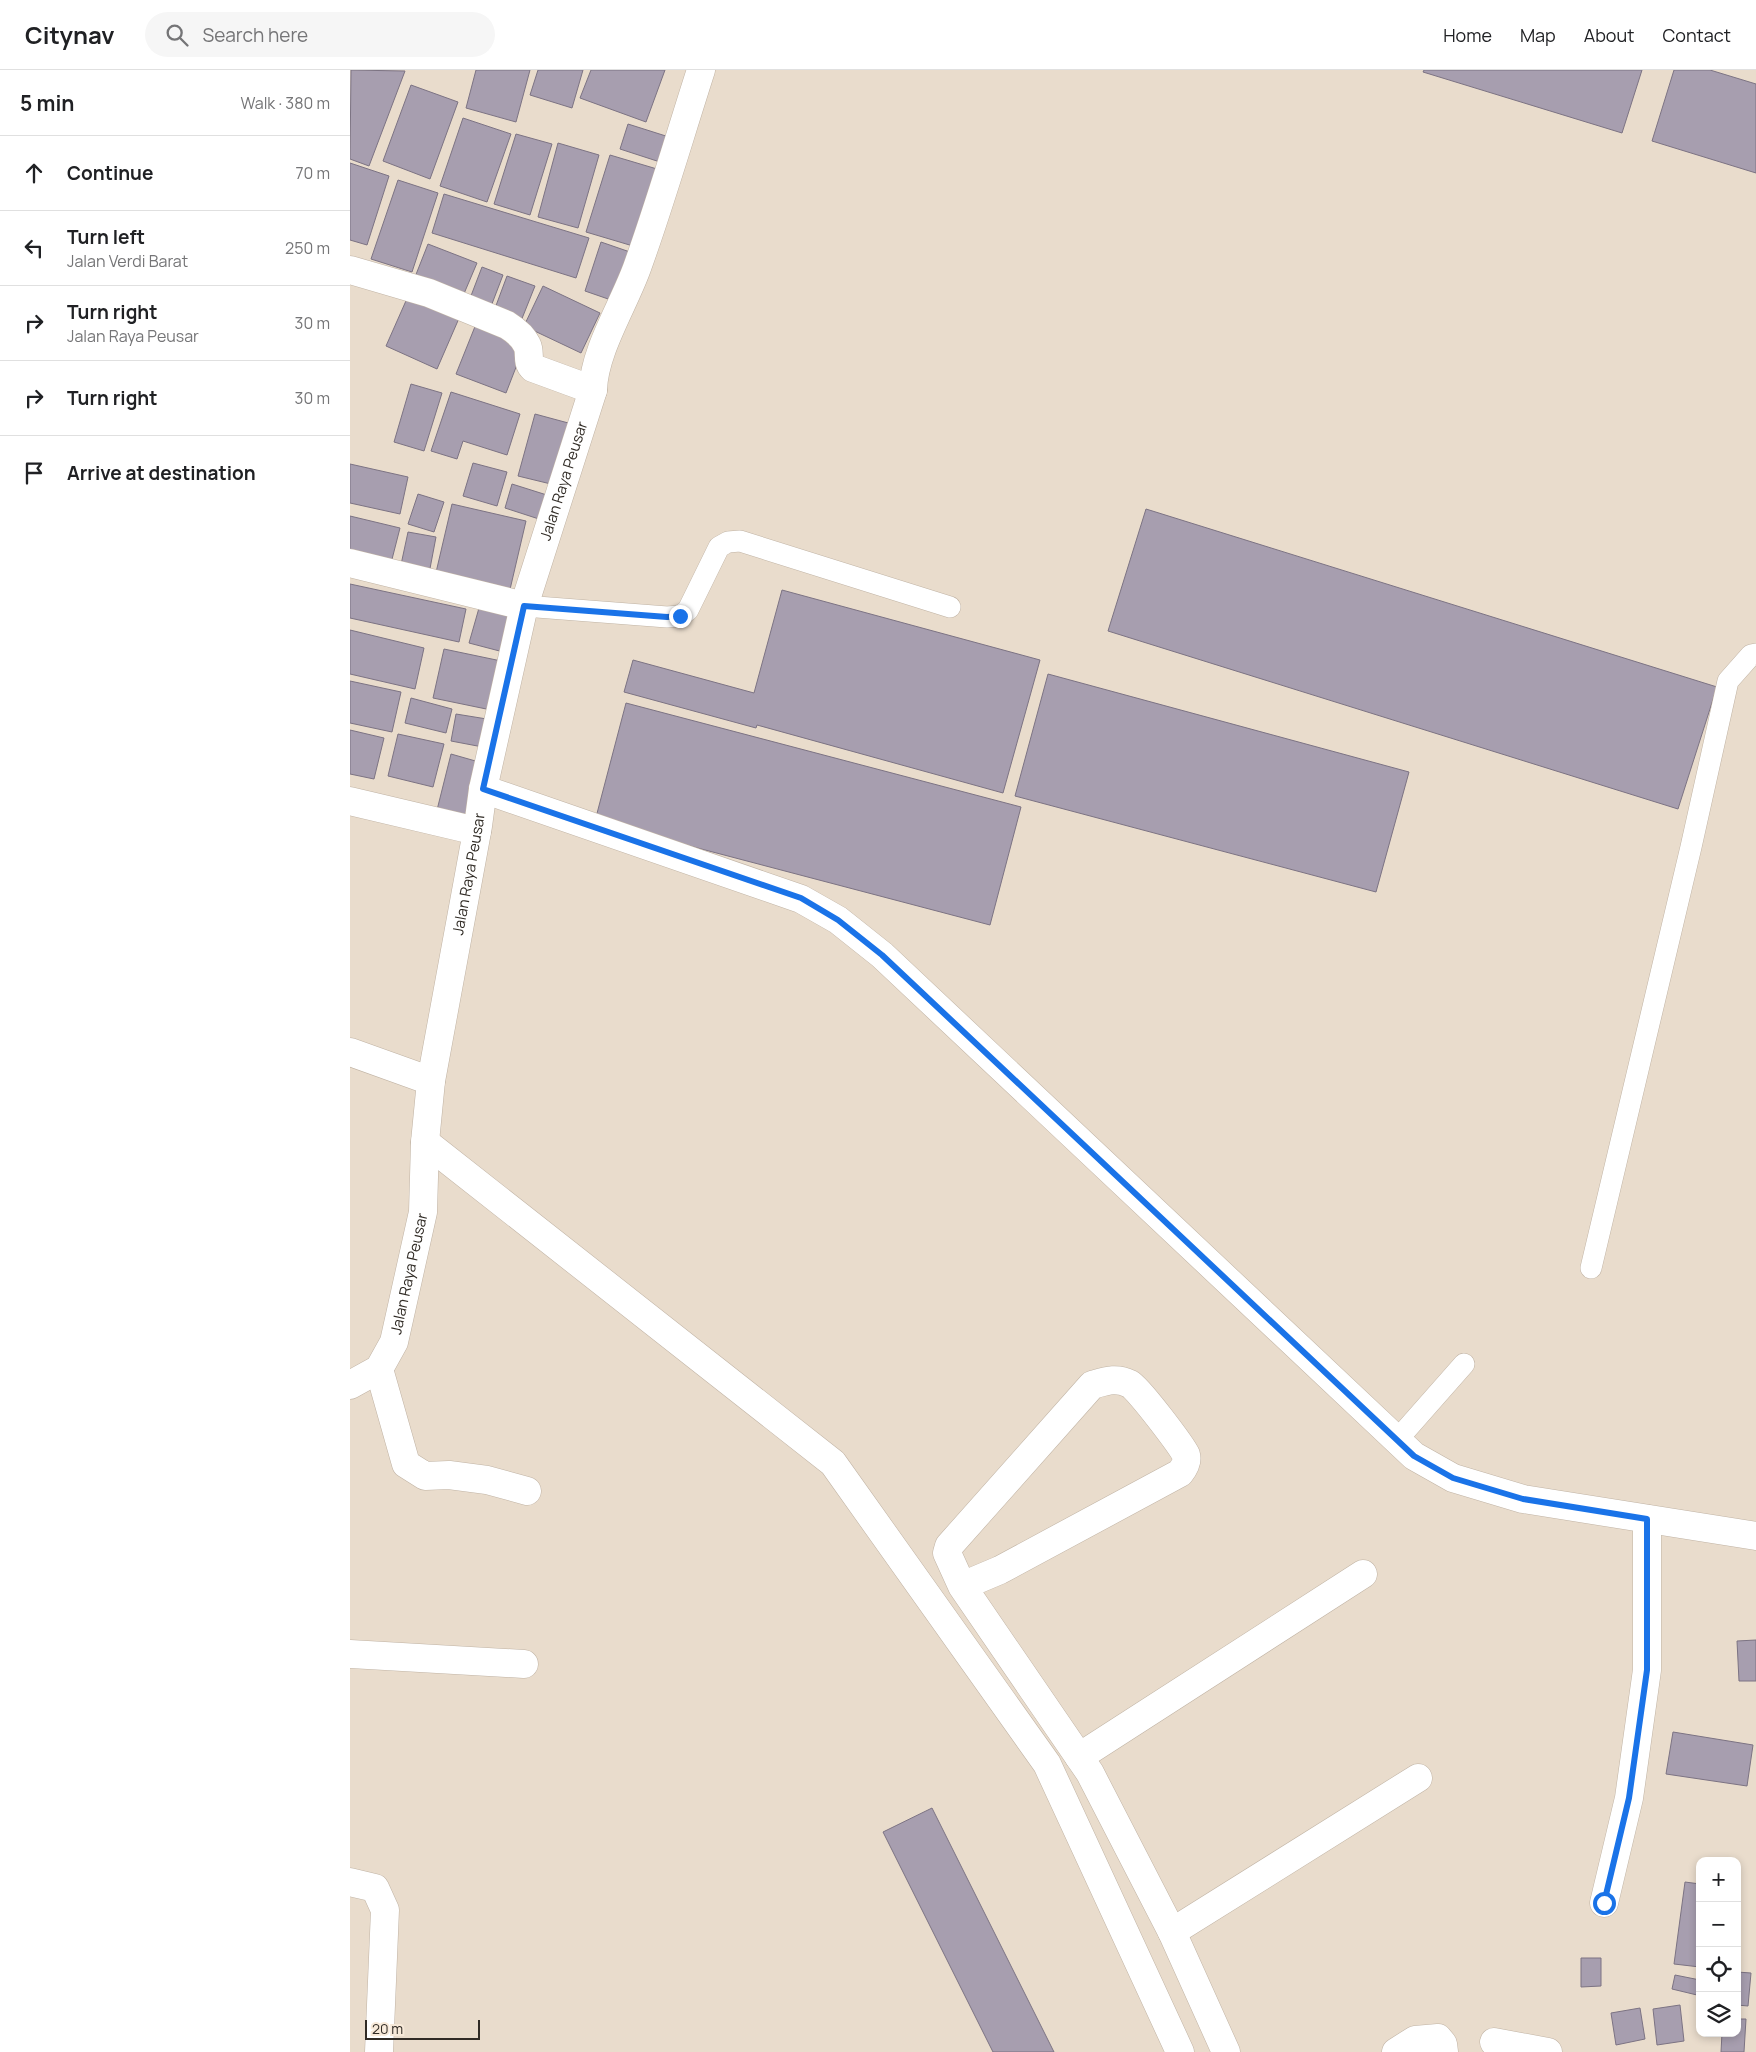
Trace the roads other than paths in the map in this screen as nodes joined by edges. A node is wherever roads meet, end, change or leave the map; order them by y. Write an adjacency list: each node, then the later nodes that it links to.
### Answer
1 (701, 70): 3 (street, Jalan Raya Peusar)
2 (350, 270): 3 (street)
3 (593, 390): 5 (street, Jalan Raya Peusar)
4 (350, 563): 5 (street)
5 (524, 606): 6 (lane); 8 (street, Jalan Raya Peusar)
6 (950, 607)
7 (1756, 654): 14 (lane)
8 (483, 789): 10 (street, Jalan Raya Peusar); 18 (street)
9 (350, 801): 10 (street)
10 (477, 831): 12 (street, Jalan Raya Peusar)
11 (350, 1052): 12 (street)
12 (431, 1081): 13 (street, Jalan Raya Peusar)
13 (425, 1142): 16 (street, Jalan Raya Peusar); 33 (street)
14 (1591, 1268)
15 (1464, 1364): 18 (lane)
16 (380, 1369): 17 (street); 19 (street)
17 (350, 1385)
18 (1397, 1440): 20 (street)
19 (527, 1491)
20 (1647, 1519): 21 (street); 29 (street)
21 (1756, 1536)
22 (1363, 1574): 26 (street)
23 (962, 1586): 23 (street); 26 (street)
24 (350, 1654): 25 (street)
25 (524, 1664)
26 (1079, 1757): 30 (street)
27 (1418, 1778): 30 (street)
28 (350, 1882): 32 (street)
29 (1604, 1903)
30 (1172, 1932): 34 (street)
31 (1494, 2042): 37 (street)
32 (379, 2052)
33 (1180, 2052)
34 (1226, 2052)
35 (1396, 2052): 36 (street)
36 (1444, 2052)
37 (1548, 2052)

